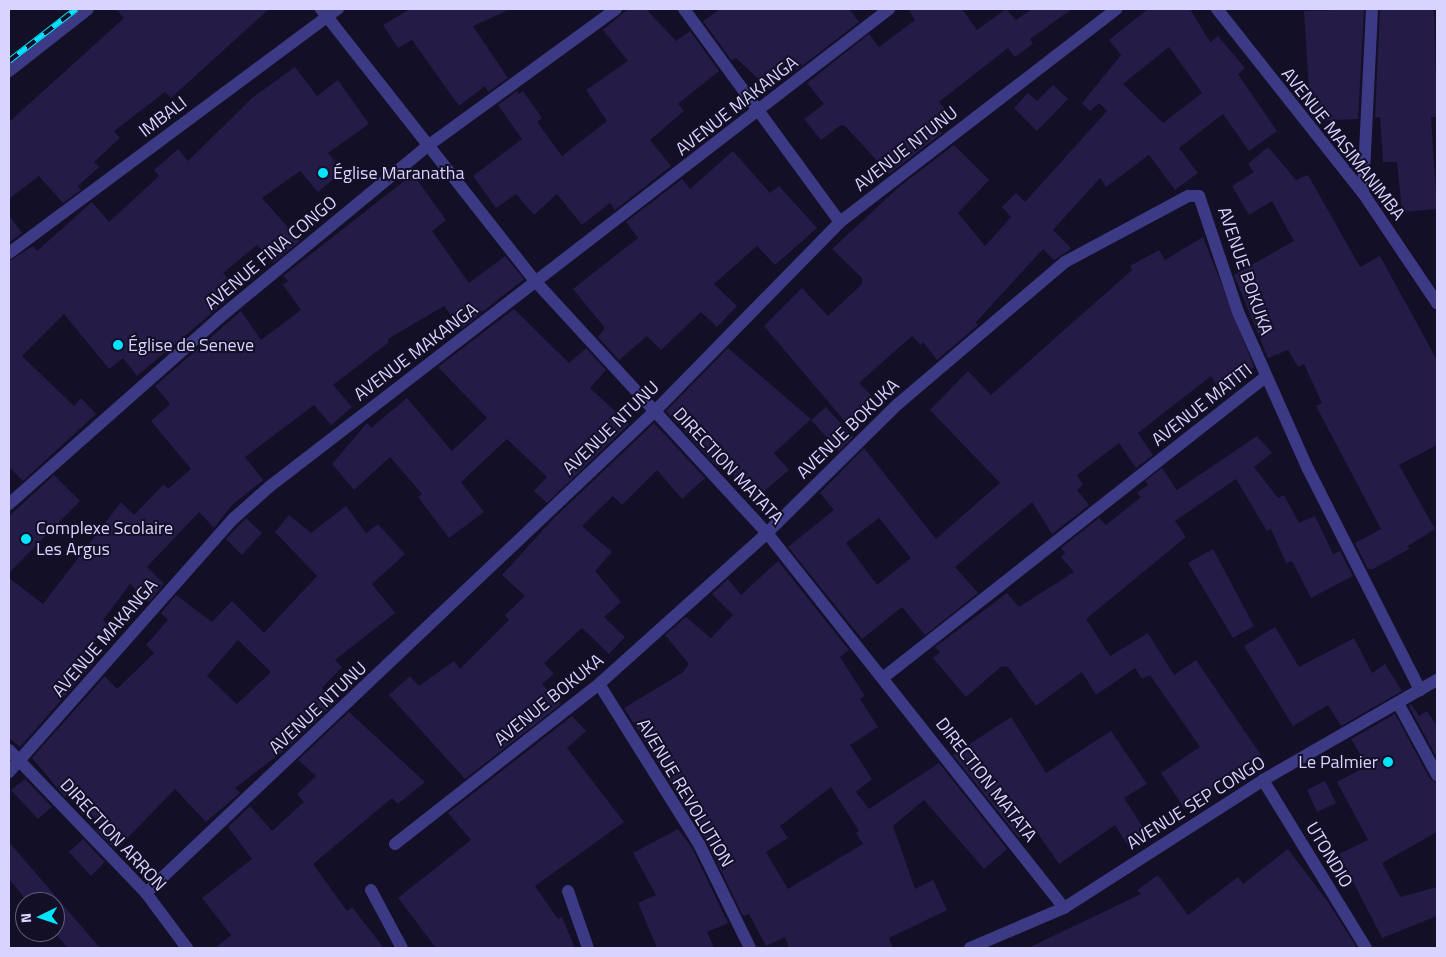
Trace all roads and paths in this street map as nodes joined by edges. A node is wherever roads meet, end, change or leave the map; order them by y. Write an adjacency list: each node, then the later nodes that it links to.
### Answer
1 (88, 9): 10 (street)
2 (338, 9): 9 (street, IMBALI)
3 (616, 9): 12 (street, AVENUE FINA CONGO)
4 (684, 9): 11 (street)
5 (889, 9): 11 (street, AVENUE MAKANGA)
6 (1117, 9): 14 (street, AVENUE NTUNU)
7 (1217, 9): 13 (street, AVENUE MASIMANIMBA)
8 (1372, 9): 13 (street)
9 (324, 13): 12 (street, DIRECTION MATATA); 15 (street, IMBALI)
10 (9, 71)
11 (758, 111): 14 (street); 16 (street, AVENUE MAKANGA)
12 (429, 145): 16 (street, DIRECTION MATATA); 20 (street, AVENUE FINA CONGO)
13 (1363, 193): 17 (street, AVENUE MASIMANIMBA)
14 (840, 222): 19 (street, AVENUE NTUNU)
15 (9, 253)
16 (536, 282): 19 (street, DIRECTION MATATA); 28 (street, AVENUE MAKANGA)
17 (1437, 303)
18 (1266, 376): 21 (street, AVENUE BOKUKA); 22 (street, AVENUE MATITI); 25 (street, AVENUE MATITI)
19 (654, 412): 21 (street, DIRECTION MATATA); 35 (street, AVENUE NTUNU)
20 (9, 504)
21 (767, 533): 22 (street, DIRECTION MATATA); 24 (street, AVENUE BOKUKA)
22 (884, 677): 36 (street, DIRECTION MATATA)
23 (1437, 680): 25 (street, AVENUE SEP CONGO)
24 (600, 684): 32 (street, AVENUE BOKUKA); 40 (street, AVENUE REVOLUTION)
25 (1420, 690): 26 (street, AVENUE SEP CONGO)
26 (1399, 704): 30 (street); 31 (street, AVENUE SEP CONGO)
27 (9, 750): 28 (street, DIRECTION ARRON)
28 (20, 762): 29 (street, AVENUE MAKANGA); 35 (street, DIRECTION ARRON)
29 (9, 772)
30 (1437, 775)
31 (1263, 780): 36 (street, AVENUE SEP CONGO); 42 (street, UTONDIO)
32 (395, 844)
33 (371, 890): 38 (street)
34 (568, 891): 39 (street)
35 (146, 893): 37 (street, DIRECTION ARRON)
36 (1064, 908): 41 (street, AVENUE SEP CONGO)
37 (187, 948)
38 (402, 948)
39 (588, 948)
40 (750, 948)
41 (970, 948)
42 (1366, 948)

